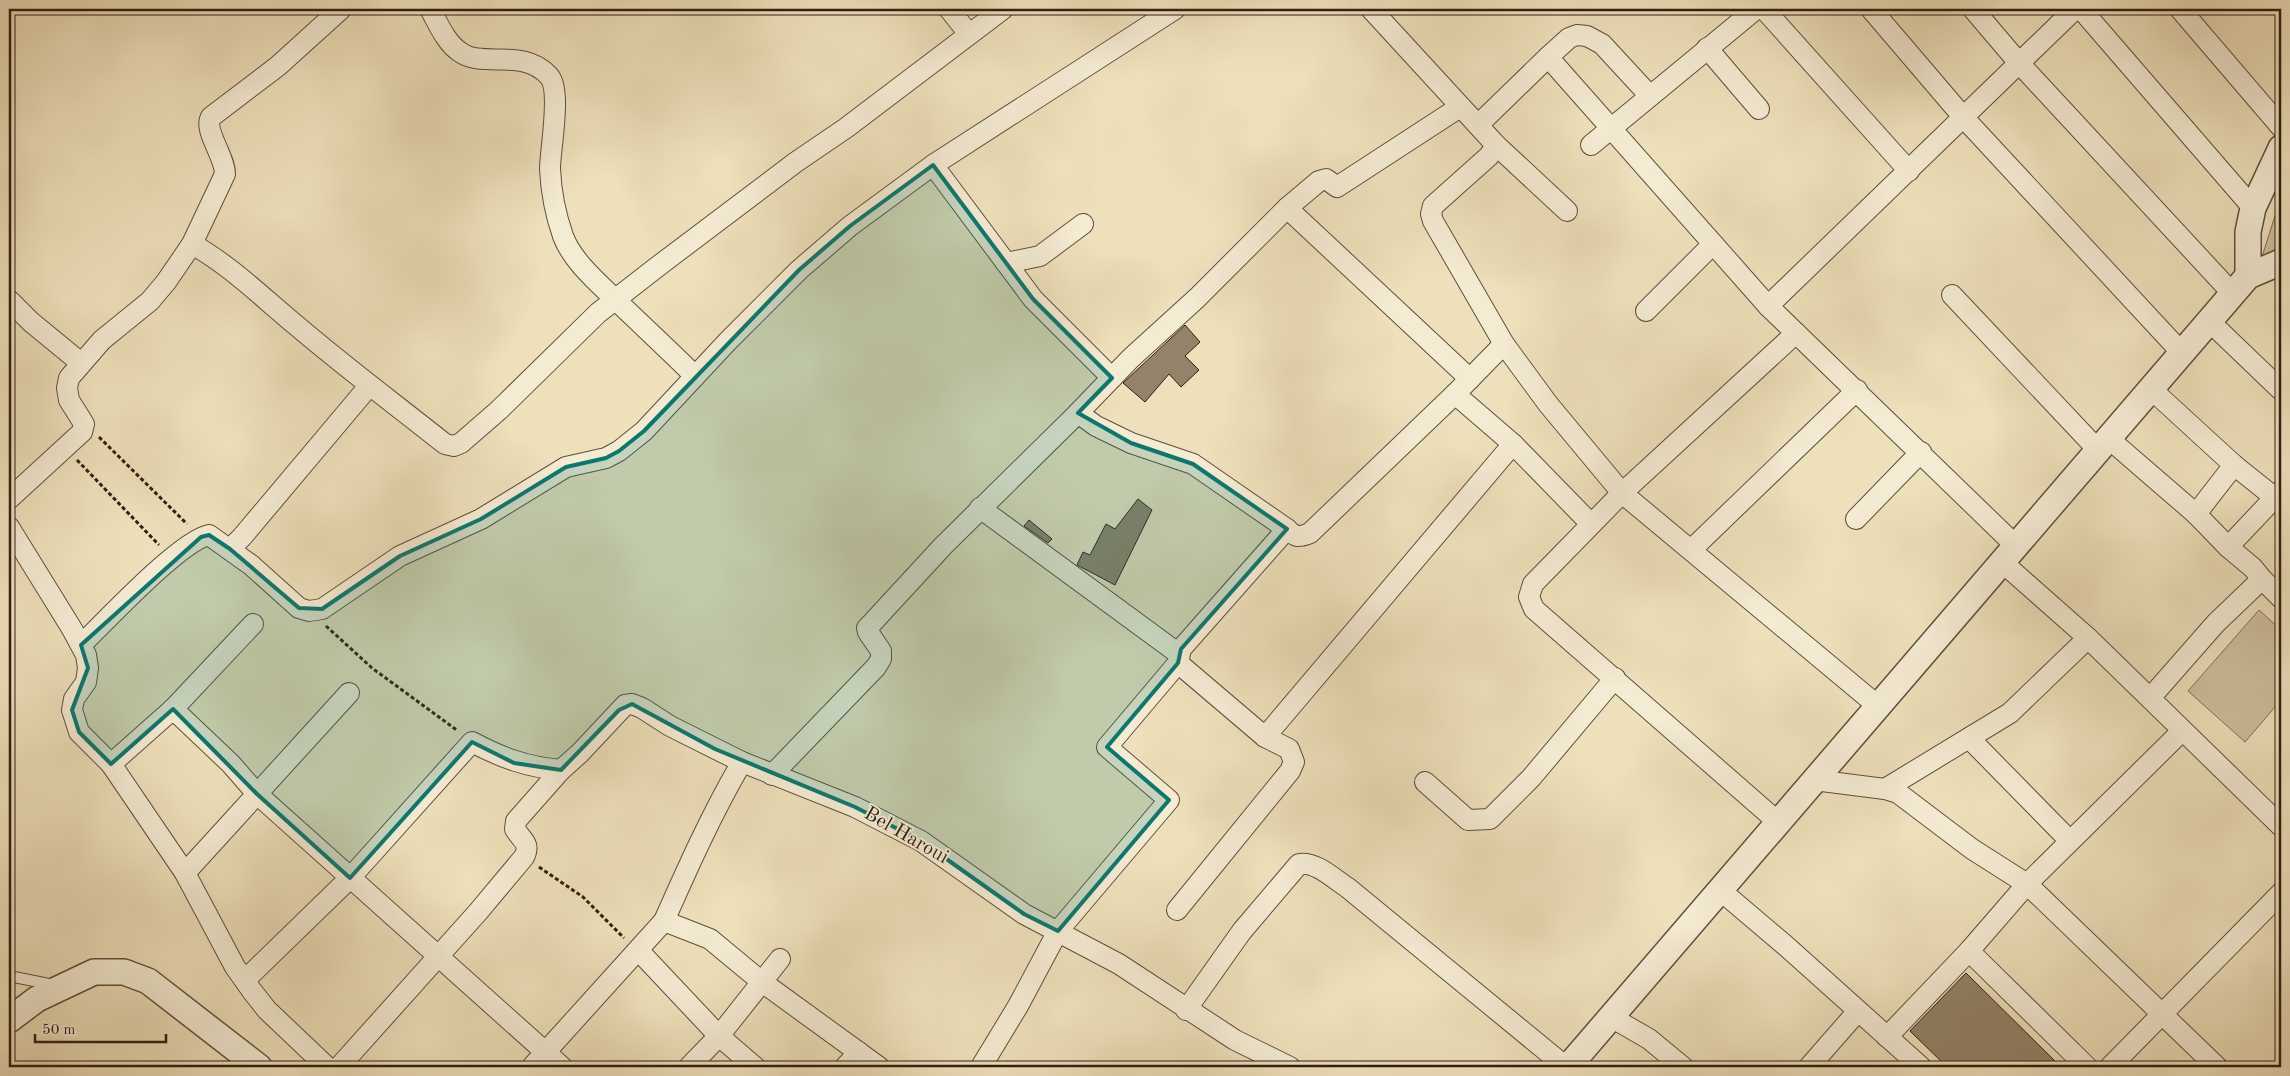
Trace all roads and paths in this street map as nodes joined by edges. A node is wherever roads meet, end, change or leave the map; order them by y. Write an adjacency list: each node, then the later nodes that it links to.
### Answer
1 (341, 9): 34 (street)
2 (430, 9): 41 (street)
3 (949, 9): 14 (street)
4 (1003, 9): 14 (street)
5 (1175, 9): 28 (street)
6 (1372, 9): 19 (street)
7 (1756, 9): 15 (street)
8 (1764, 9): 29 (street)
9 (1871, 9): 21 (street)
10 (1973, 9): 17 (street)
11 (2075, 9): 17 (street)
12 (2081, 9): 31 (street)
13 (2180, 9): 23 (street)
14 (969, 34): 41 (street)
15 (1707, 48): 18 (street); 20 (street)
16 (1548, 57): 18 (street); 22 (street); 24 (street)
17 (2019, 63): 21 (street); 38 (street)
18 (1650, 96): 24 (street)
19 (1460, 107): 22 (street); 30 (street)
20 (1759, 109)
21 (1964, 118): 29 (street); 47 (street)
22 (1479, 124): 25 (street)
23 (2281, 127)
24 (1611, 129): 26 (street); 35 (street)
25 (1496, 145): 32 (street); 46 (street)
26 (1591, 145)
27 (2281, 148): 31 (street)
28 (933, 165): 37 (street); 49 (street)
29 (1909, 171): 42 (street)
30 (1287, 208): 50 (street); 51 (street)
31 (2253, 208): 38 (street)
32 (1567, 210)
33 (1083, 224): 37 (street)
34 (192, 244): 48 (street); 52 (street)
35 (1713, 244): 42 (street); 43 (street)
36 (2281, 262): 38 (street)
37 (1006, 263): 50 (street)
38 (2240, 285): 44 (street)
39 (1952, 294): 60 (street)
40 (9, 300): 48 (street)
41 (617, 301): 49 (street); 52 (street)
42 (1768, 306): 45 (street)
43 (1646, 311)
44 (2209, 321): 47 (street); 55 (street)
45 (1796, 333): 54 (street); 64 (street)
46 (1504, 344): 51 (street); 64 (street)
47 (2182, 353): 53 (street)
48 (81, 363): 58 (street)
49 (695, 376): 81 (street)
50 (1112, 378): 57 (street)
51 (1470, 379): 56 (street)
52 (369, 386): 75 (street)
53 (2151, 389): 60 (street); 63 (street)
54 (1858, 390): 62 (street); 76 (street)
55 (2281, 390)
56 (1455, 394): 59 (street); 72 (street)
57 (1078, 413): 67 (street); 72 (street)
58 (84, 424): 61 (street); 73 (path)
59 (1513, 444): 70 (street); 92 (street)
60 (2103, 444): 68 (street); 77 (street)
61 (66, 449): 66 (street); 78 (path)
62 (1921, 452): 69 (street); 77 (street)
63 (2234, 465): 65 (street); 68 (street)
64 (1622, 493): 70 (street); 76 (street)
65 (2278, 494): 74 (street)
66 (9, 499)
67 (980, 508): 85 (street); 98 (street)
68 (2196, 514): 74 (street)
69 (1856, 519)
70 (1591, 524): 86 (street)
71 (9, 527): 84 (street)
72 (1287, 529): 85 (street)
73 (201, 536): 75 (street); 78 (street)
74 (2228, 547): 79 (street)
75 (230, 549): 81 (street)
76 (1692, 549): 89 (street)
77 (2009, 554): 83 (street); 89 (street)
78 (172, 558): 84 (street)
79 (2262, 579): 80 (street); 88 (street)
80 (2281, 598)
81 (309, 611): 94 (path)
82 (253, 624): 90 (street)
83 (2088, 638): 88 (street); 93 (street)
84 (81, 646): 96 (street)
85 (1179, 659): 92 (street); 114 (street)
86 (1615, 678): 100 (street); 103 (street)
87 (349, 693): 102 (street)
88 (2151, 697): 91 (street)
89 (1878, 706): 99 (street)
90 (172, 709): 96 (street); 102 (street)
91 (2182, 731): 104 (street); 105 (street)
92 (1264, 737): 112 (street)
93 (1969, 738): 101 (street); 105 (street)
94 (472, 742): 97 (street); 108 (street)
95 (742, 762): 97 (street, Bel Haroui); 98 (street, Bel Haroui); 113 (street)
96 (112, 764): 107 (street)
97 (560, 770): 106 (street)
98 (772, 775): 114 (street, Bel Haroui)
99 (1814, 780): 101 (street); 103 (street)
100 (1425, 782)
101 (1885, 789): 109 (street)
102 (257, 794): 107 (street); 108 (street)
103 (1778, 822): 110 (street)
104 (2281, 826)
105 (2070, 840): 109 (street)
106 (524, 857): 115 (path); 117 (street)
107 (185, 873): 120 (street)
108 (350, 878): 117 (street); 120 (street)
109 (2027, 884): 116 (street); 125 (street)
110 (1720, 890): 124 (street); 126 (street)
111 (2281, 893): 125 (street)
112 (1177, 910)
113 (664, 921): 115 (street); 121 (street)
114 (1058, 931): 123 (street, Bel Haroui); 141 (street)
115 (639, 951): 128 (street); 130 (street)
116 (1969, 951): 129 (street); 147 (street)
117 (439, 957): 130 (street); 134 (street)
118 (780, 959): 121 (street)
119 (9, 976): 122 (lane)
120 (245, 980): 133 (street)
121 (762, 982): 128 (street); 131 (street)
122 (62, 986): 127 (street); 132 (street)
123 (1186, 1010): 142 (street, Bel Haroui); 143 (street)
124 (1858, 1011): 129 (street); 145 (street)
125 (2162, 1014): 148 (street); 149 (street)
126 (1611, 1017): 143 (street); 144 (street)
127 (9, 1020)
128 (719, 1036): 137 (street); 138 (street)
129 (1888, 1037): 146 (street)
130 (545, 1052): 135 (street); 136 (street)
131 (859, 1052): 139 (street); 140 (street)
132 (259, 1067)
133 (327, 1067)
134 (339, 1067)
135 (532, 1067)
136 (562, 1067)
137 (689, 1067)
138 (755, 1067)
139 (845, 1067)
140 (879, 1067)
141 (981, 1067)
142 (1290, 1067)
143 (1567, 1067)
144 (1684, 1067)
145 (1809, 1067)
146 (1921, 1067)
147 (2087, 1067)
148 (2110, 1067)
149 (2218, 1067)

